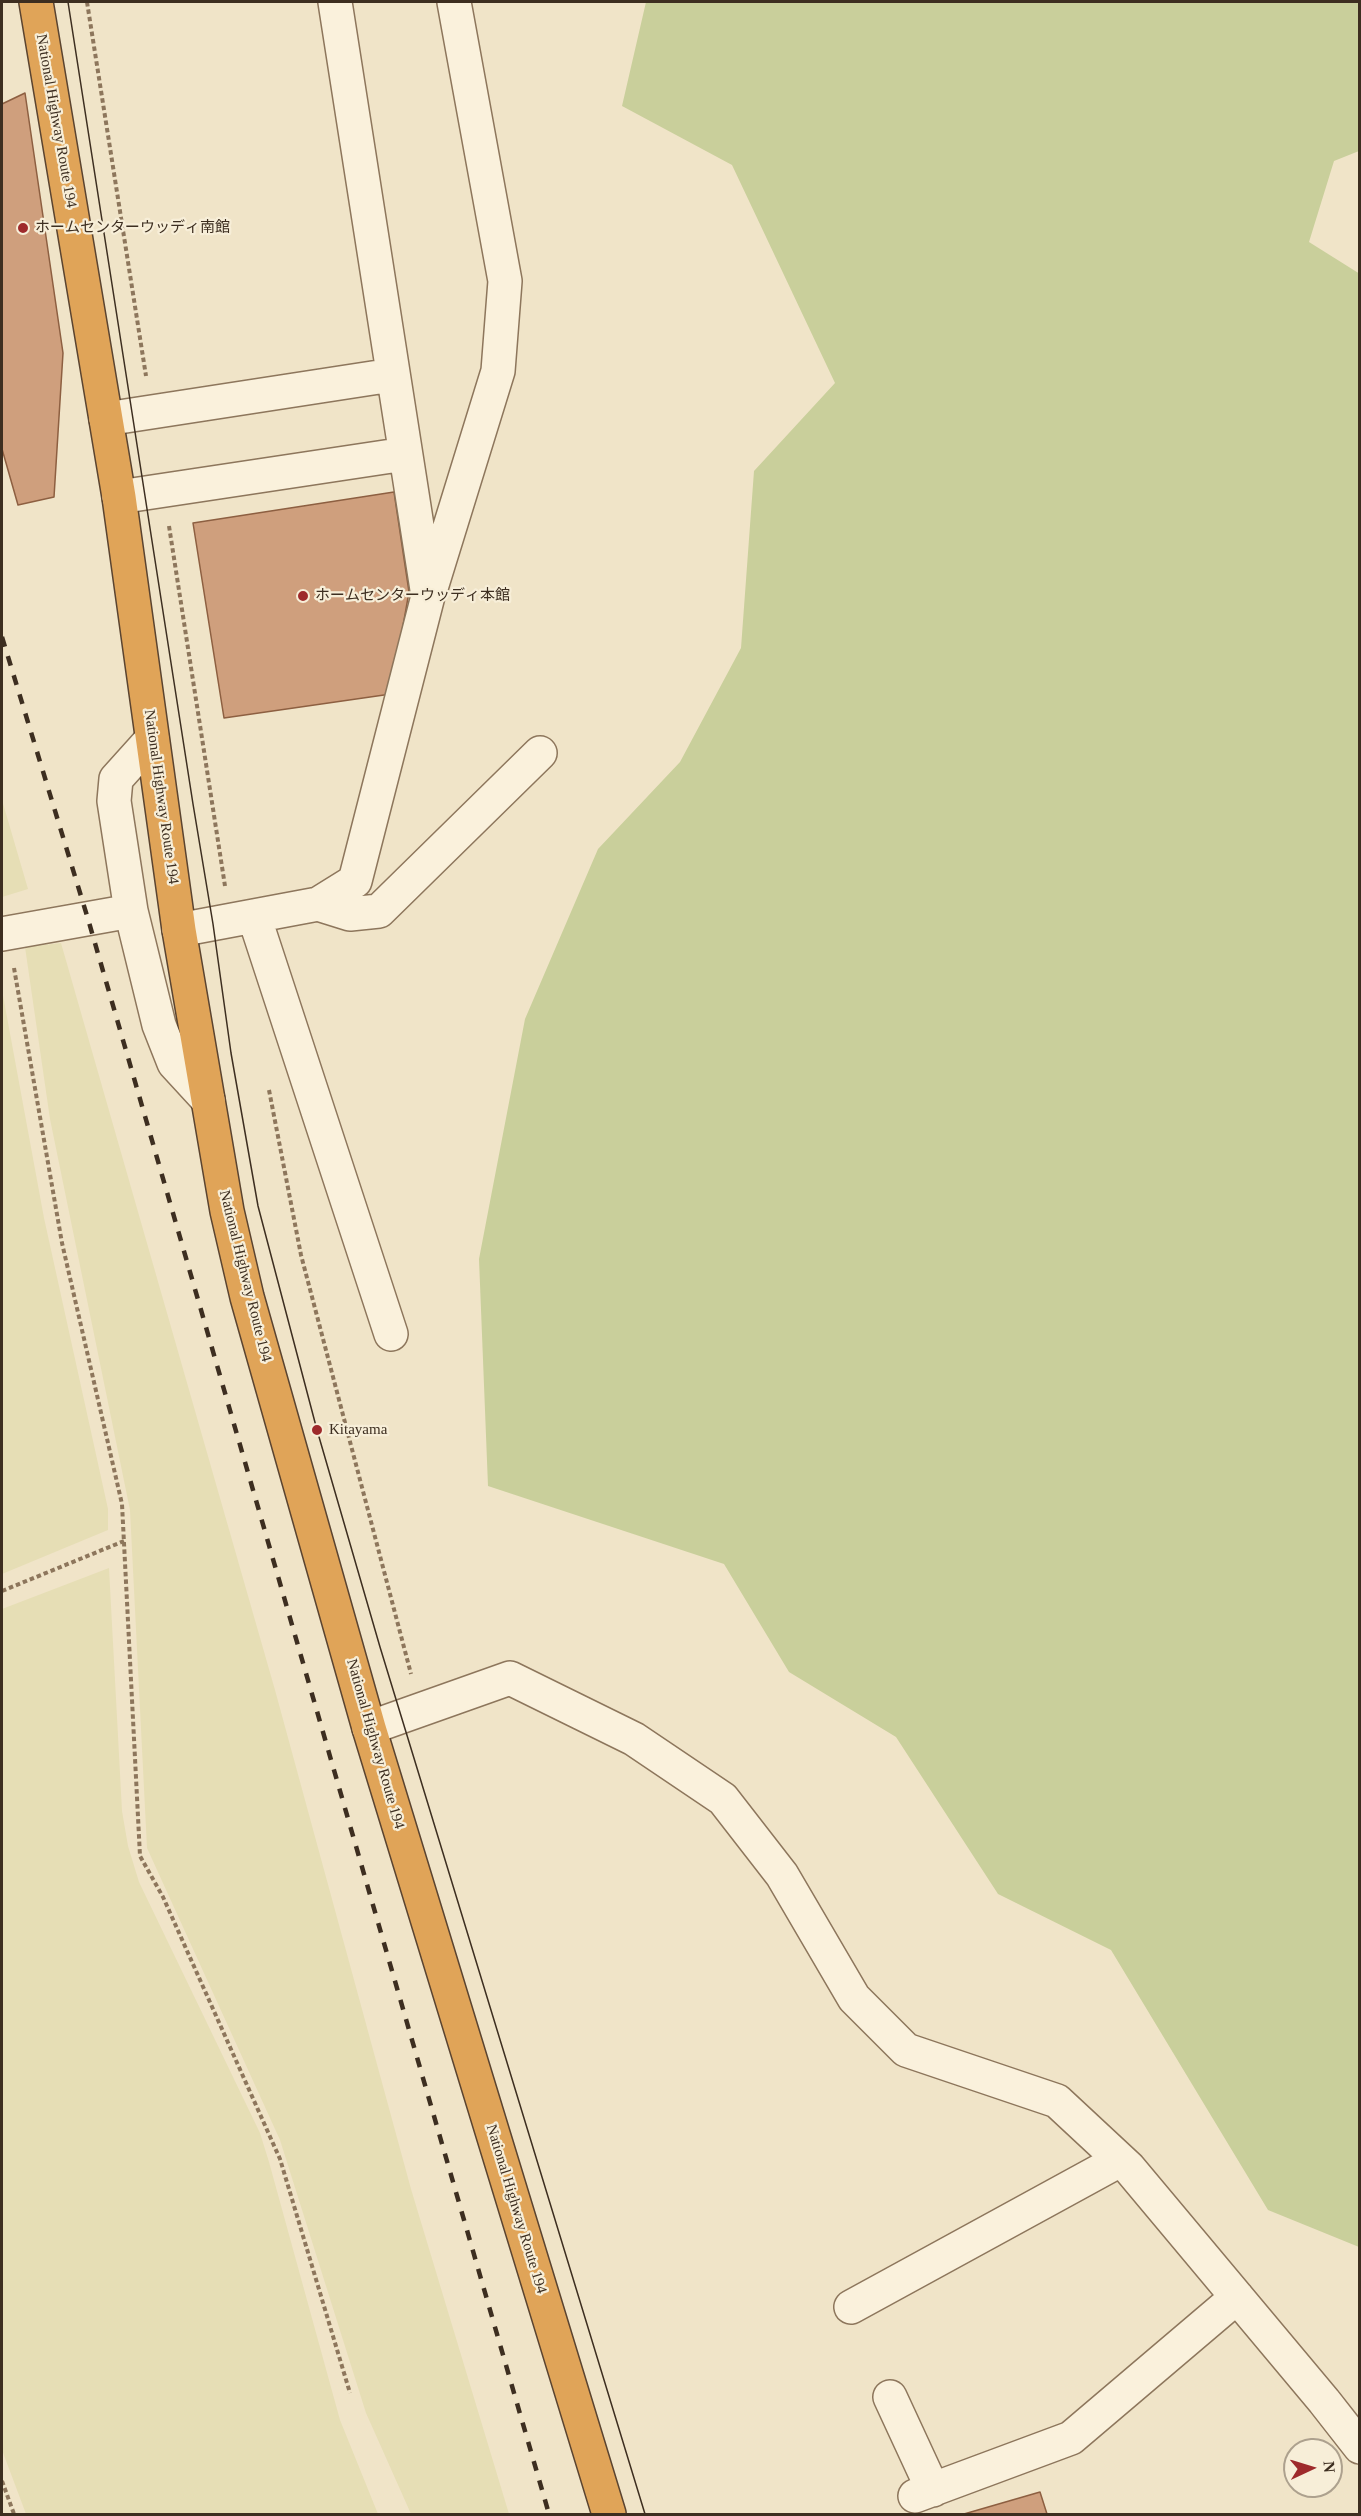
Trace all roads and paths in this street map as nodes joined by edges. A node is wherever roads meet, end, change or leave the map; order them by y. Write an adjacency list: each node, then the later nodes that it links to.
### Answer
1 (36, 2): 5 (highway, National Highway Route 194)
2 (335, 2): 4 (street)
3 (454, 2): 8 (street)
4 (393, 375): 5 (street); 6 (street)
5 (106, 419): 7 (highway, National Highway Route 194)
6 (405, 454): 7 (street); 8 (street)
7 (119, 497): 9 (highway, National Highway Route 194)
8 (428, 596): 11 (street)
9 (153, 739): 12 (street); 14 (highway, National Highway Route 194)
10 (540, 753): 11 (street)
11 (318, 904): 13 (street)
12 (131, 911): 15 (street); 17 (street)
13 (254, 916): 14 (street); 18 (street)
14 (179, 930): 17 (highway, National Highway Route 194)
15 (5, 934): 19 (path)
16 (267, 1078): 21 (path)
17 (208, 1100): 22 (highway, National Highway Route 194)
18 (391, 1334)
19 (124, 1541): 20 (path); 26 (path)
20 (2, 1591)
21 (420, 1710): 22 (street); 23 (street)
22 (369, 1728): 31 (highway, National Highway Route 194)
23 (1120, 2160): 24 (street); 25 (street)
24 (1237, 2297): 27 (street); 28 (street)
25 (851, 2307)
26 (350, 2393)
27 (890, 2397)
28 (1359, 2447)
29 (2, 2481): 30 (path)
30 (14, 2514)
31 (609, 2514)

